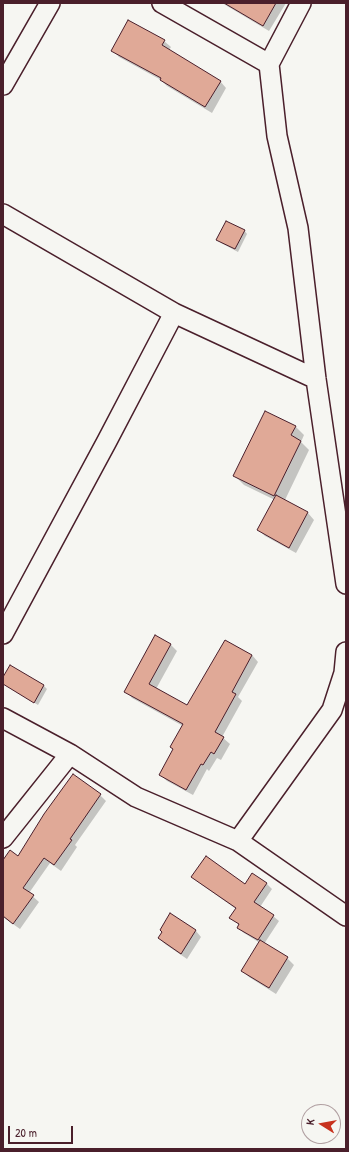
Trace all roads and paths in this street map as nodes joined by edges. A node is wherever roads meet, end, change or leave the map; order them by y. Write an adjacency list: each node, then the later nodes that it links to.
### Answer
1 (50, 3): 5 (street)
2 (162, 3): 4 (street)
3 (301, 3): 4 (street)
4 (268, 64): 8 (street)
5 (3, 85)
6 (3, 214): 7 (street)
7 (174, 313): 8 (street); 10 (street)
8 (316, 379): 9 (street)
9 (346, 584)
10 (3, 634)
11 (346, 652): 12 (street)
12 (339, 715): 16 (street)
13 (3, 718): 14 (street)
14 (70, 754): 15 (street); 16 (street)
15 (3, 838)
16 (238, 841): 17 (street)
17 (346, 916)

